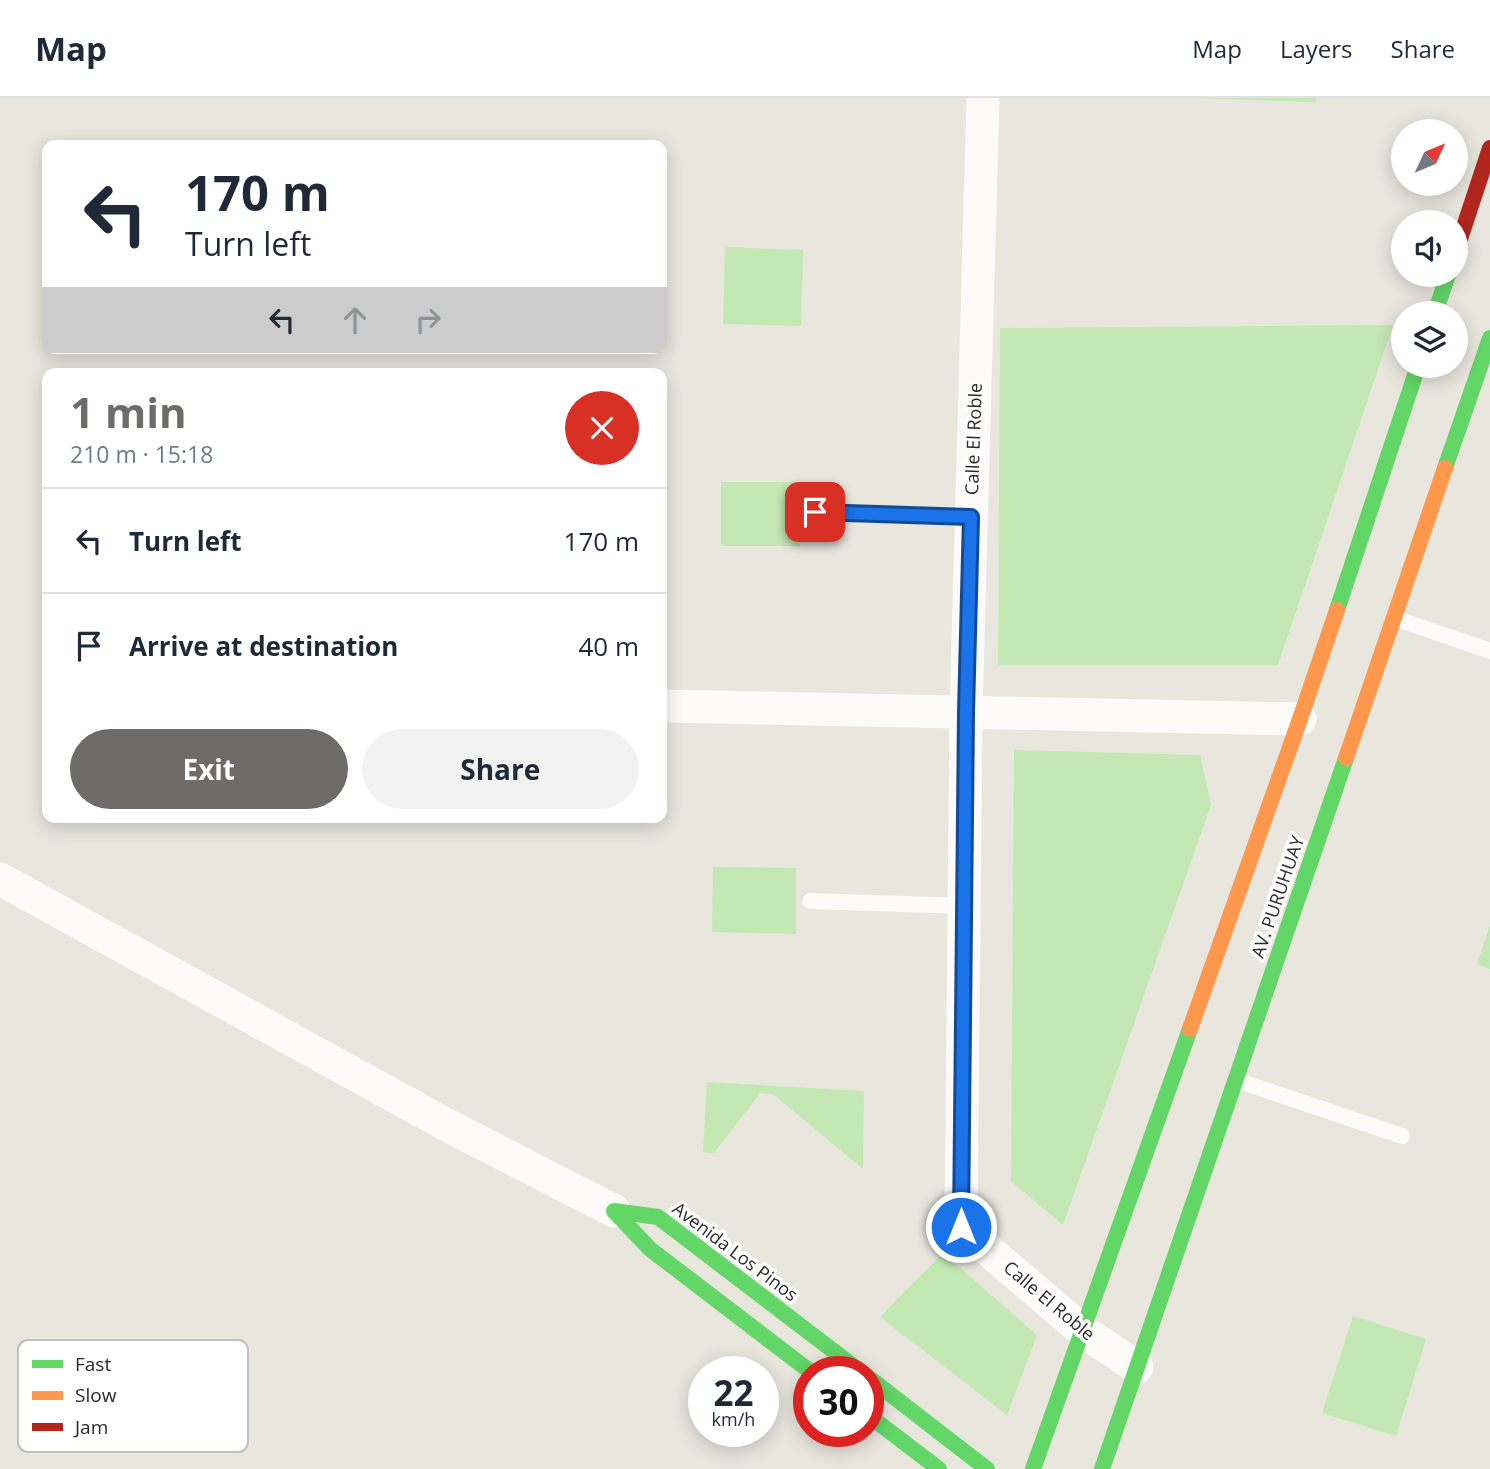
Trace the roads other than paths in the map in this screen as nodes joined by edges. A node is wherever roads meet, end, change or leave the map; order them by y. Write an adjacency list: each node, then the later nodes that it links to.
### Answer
1 (983, 98): 7 (street, Calle El Roble)
2 (1490, 148): 3 (main road)
3 (1468, 215)
4 (1490, 338): 8 (main road, AV. PURUHUAY)
5 (1414, 378): 12 (main road)
6 (815, 512): 7 (lane)
7 (971, 517): 11 (street, Calle El Roble)
8 (1394, 618): 9 (lane); 16 (main road, AV. PURUHUAY)
9 (1490, 651)
10 (667, 706): 11 (street)
11 (966, 712): 12 (street); 15 (street, Calle El Roble)
12 (1300, 719): 19 (main road)
13 (0, 879): 18 (street)
14 (810, 901): 15 (lane)
15 (964, 906): 19 (street, Calle El Roble)
16 (1236, 1080): 17 (lane); 22 (main road, AV. PURUHUAY)
17 (1402, 1136)
18 (614, 1211): 20 (main road, Avenida Los Pinos); 21 (main road)
19 (1083, 1331): 22 (street, Calle El Roble); 27 (main road)
20 (840, 1356)
21 (793, 1358)
22 (1137, 1367): 28 (main road, AV. PURUHUAY)
23 (884, 1389): 26 (main road)
24 (884, 1427): 25 (main road)
25 (939, 1469)
26 (987, 1469)
27 (1033, 1469)
28 (1102, 1469)

